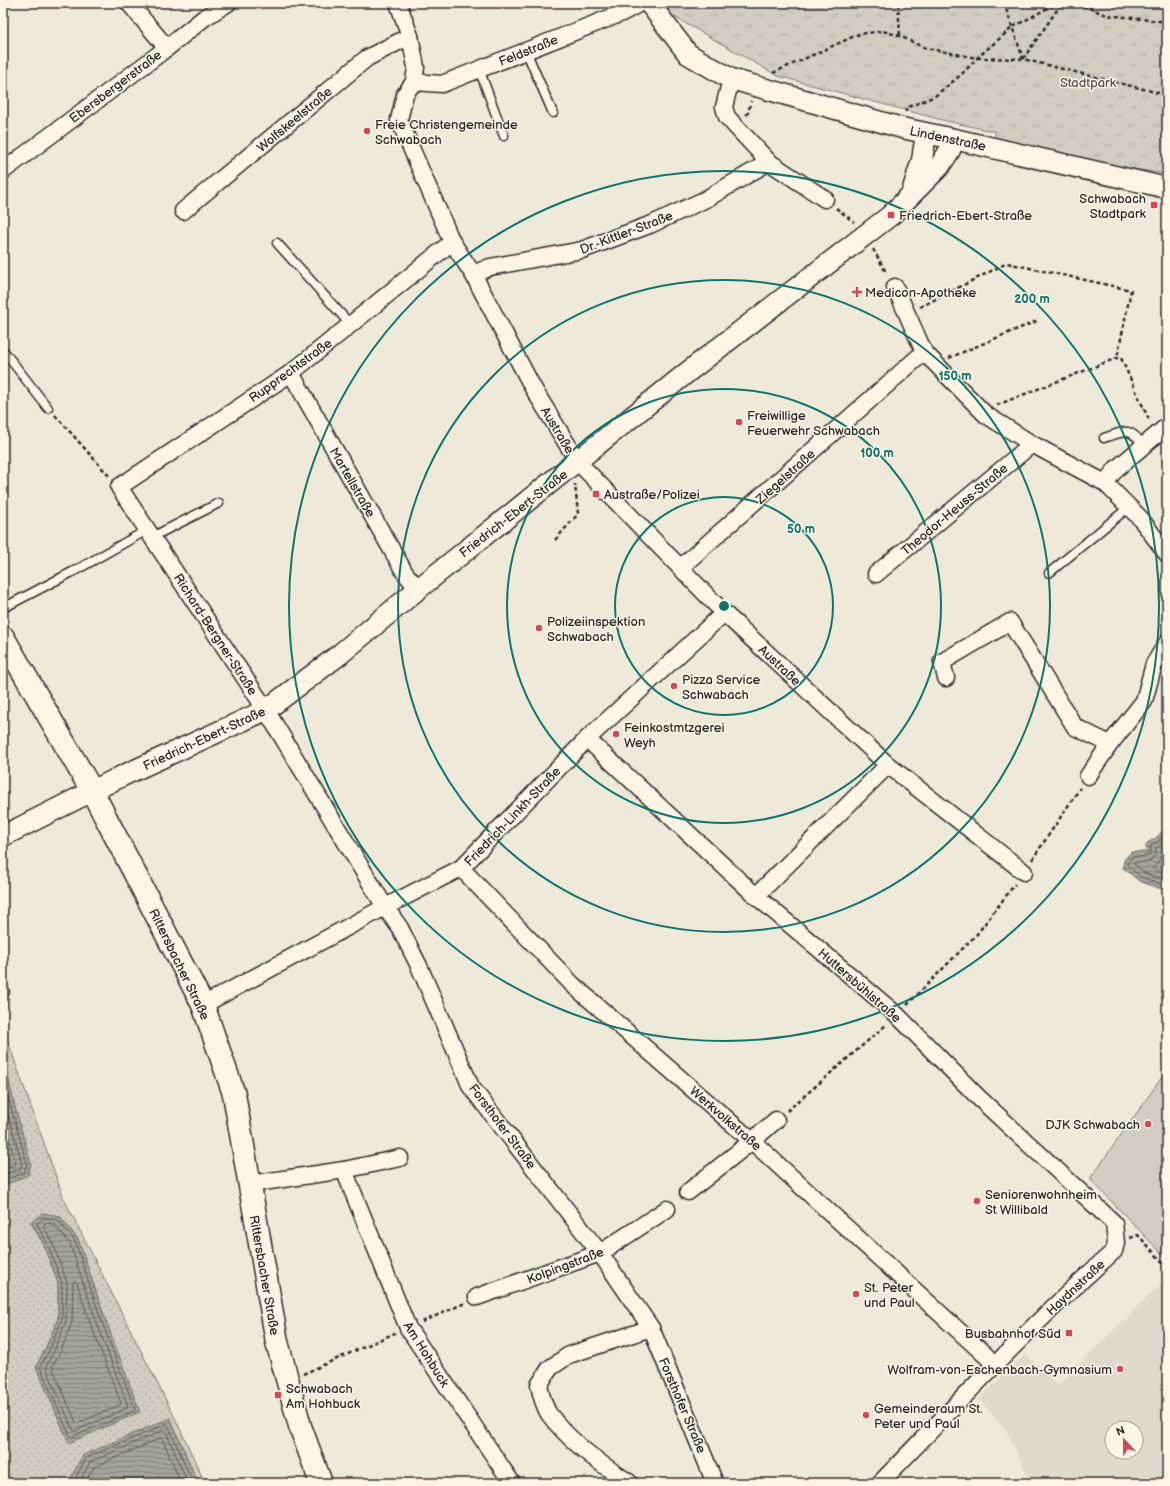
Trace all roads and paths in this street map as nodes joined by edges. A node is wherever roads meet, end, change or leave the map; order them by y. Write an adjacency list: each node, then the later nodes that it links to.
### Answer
1 (129, 3): 15 (street)
2 (228, 3): 15 (street, Ebersbergerstraße)
3 (398, 3): 13 (street, Austraße)
4 (640, 3): 16 (street, Feldstraße)
5 (649, 3): 20 (street, Lindenstraße)
6 (898, 3): 14 (path)
7 (1004, 3): 12 (path)
8 (1057, 3): 12 (path)
9 (1062, 3): 18 (path)
10 (1076, 3): 11 (path)
11 (1167, 22)
12 (1013, 27): 17 (path); 18 (path)
13 (410, 36): 21 (street, Austraße); 35 (street, Wolfskeelstraße)
14 (900, 36): 17 (path); 22 (path)
15 (167, 48): 31 (street, Ebersbergerstraße)
16 (526, 51): 19 (street, Feldstraße); 24 (lane)
17 (977, 58): 18 (path); 26 (path)
18 (1023, 59): 23 (path)
19 (479, 69): 21 (street, Feldstraße); 28 (lane)
20 (730, 79): 22 (street, Lindenstraße); 25 (street)
21 (414, 82): 36 (street, Austraße)
22 (754, 85): 25 (path); 26 (street, Lindenstraße)
23 (1167, 95)
24 (553, 113)
25 (736, 126): 30 (street)
26 (902, 128): 27 (street, Lindenstraße)
27 (926, 134): 29 (street, Lindenstraße); 33 (street, Friedrich-Ebert-Straße)
28 (504, 136)
29 (954, 139): 32 (street, Lindenstraße); 33 (street, Friedrich-Ebert-Straße)
30 (770, 162): 34 (street); 38 (street, Dr.-Kittler-Straße)
31 (3, 171)
32 (1167, 188)
33 (910, 196): 54 (street, Friedrich-Ebert-Straße)
34 (825, 199)
35 (183, 211)
36 (452, 242): 38 (street, Austraße); 42 (street, Rupprechtstraße)
37 (277, 243): 42 (lane)
38 (473, 274): 54 (street, Austraße)
39 (895, 287): 40 (street)
40 (907, 314): 44 (street); 45 (path)
41 (1039, 320): 46 (path)
42 (350, 324): 47 (street, Rupprechtstraße)
43 (3, 350): 48 (lane)
44 (924, 352): 46 (street); 62 (street, Ziegelstraße)
45 (1117, 358): 49 (path); 50 (path)
46 (937, 364): 49 (street)
47 (291, 373): 56 (street, Rupprechtstraße); 65 (street, Martellstraße)
48 (48, 408): 56 (path)
49 (986, 416): 52 (street)
50 (1162, 430): 53 (street)
51 (1104, 438): 53 (lane)
52 (1032, 444): 55 (street); 64 (street, Theodor-Heuss-Straße)
53 (1144, 446): 55 (street)
54 (578, 462): 60 (path); 62 (street, Austraße); 65 (street, Friedrich-Ebert-Straße)
55 (1105, 483): 58 (street)
56 (119, 487): 59 (street, Richard-Bergner-Straße)
57 (219, 503): 59 (lane)
58 (1129, 507): 61 (street); 63 (lane)
59 (150, 533): 66 (lane); 71 (street, Richard-Bergner-Straße)
60 (555, 540)
61 (1167, 554)
62 (681, 567): 67 (street, Austraße)
63 (1049, 573)
64 (876, 574)
65 (418, 589): 71 (street, Friedrich-Ebert-Straße)
66 (3, 608)
67 (724, 613): 72 (street, Friedrich-Linkh-Straße); 74 (street, Austraße)
68 (3, 637): 76 (main road, Rittersbacher Straße)
69 (1167, 643): 73 (street)
70 (946, 678): 73 (street)
71 (266, 710): 76 (street, Friedrich-Ebert-Straße); 81 (street, Richard-Bergner-Straße)
72 (587, 739): 78 (street, Friedrich-Linkh-Straße); 80 (street, Huttersbühlstraße)
73 (1110, 744): 75 (street)
74 (888, 765): 79 (street, Austraße); 80 (street)
75 (1088, 776): 79 (path)
76 (92, 791): 77 (street, Friedrich-Ebert-Straße); 82 (main road, Rittersbacher Straße)
77 (3, 836)
78 (461, 868): 81 (street, Friedrich-Linkh-Straße); 85 (street, Werkvolkstraße)
79 (1024, 872): 83 (path)
80 (756, 896): 83 (street, Huttersbühlstraße)
81 (385, 907): 82 (street, Friedrich-Linkh-Straße); 92 (street, Forsthofer Straße)
82 (202, 1005): 88 (main road, Rittersbacher Straße)
83 (897, 1015): 84 (path); 91 (street, Huttersbühlstraße)
84 (776, 1120): 85 (street)
85 (752, 1141): 89 (street); 97 (street, Werkvolkstraße)
86 (400, 1158): 87 (street)
87 (344, 1170): 88 (street); 95 (street, Am Hohbuck)
88 (249, 1184): 98 (main road, Rittersbacher Straße)
89 (688, 1192)
90 (667, 1209): 92 (street, Kolpingstraße)
91 (1116, 1243): 93 (path); 97 (street, Haydnstraße)
92 (600, 1254): 94 (street, Kolpingstraße); 96 (street, Forsthofer Straße)
93 (1167, 1267)
94 (477, 1297): 95 (path)
95 (408, 1328): 98 (path); 101 (street, Am Hohbuck)
96 (651, 1328): 102 (street); 103 (street, Forsthofer Straße)
97 (995, 1364): 99 (street, Haydnstraße)
98 (288, 1381): 100 (main road, Rittersbacher Straße)
99 (888, 1481)
100 (321, 1483)
101 (512, 1483)
102 (630, 1483)
103 (715, 1483)

